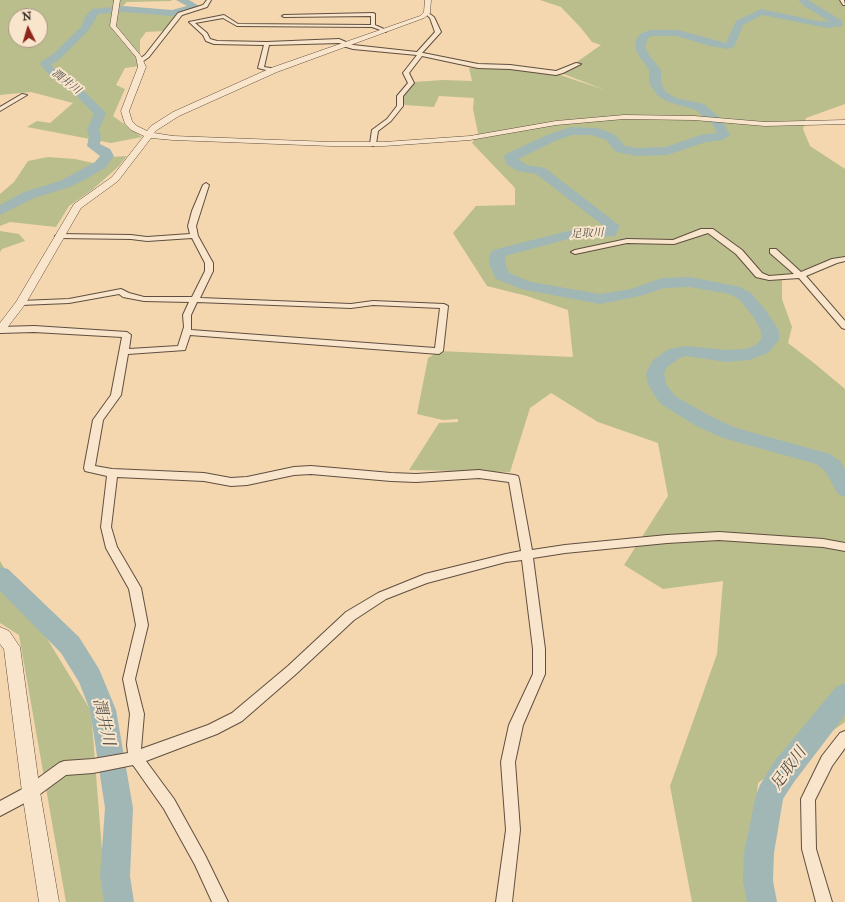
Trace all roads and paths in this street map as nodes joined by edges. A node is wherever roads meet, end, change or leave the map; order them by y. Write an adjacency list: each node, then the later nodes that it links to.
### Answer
1 (209, 0): 8 (street)
2 (428, 0): 6 (street)
3 (842, 0): 4 (street)
4 (845, 4)
5 (116, 5): 14 (street)
6 (427, 12): 10 (street); 13 (street)
7 (284, 16): 9 (street)
8 (182, 22): 9 (street); 11 (street); 14 (street)
9 (373, 26): 10 (street)
10 (384, 31): 12 (street)
11 (267, 44): 12 (street); 16 (street)
12 (347, 44): 13 (street); 16 (street)
13 (420, 54): 15 (street); 21 (street)
14 (140, 61): 20 (street)
15 (578, 64)
16 (274, 70): 20 (street)
17 (24, 95): 18 (street)
18 (0, 109)
19 (845, 122): 21 (street)
20 (149, 135): 21 (street); 23 (street)
21 (373, 144)
22 (206, 185): 24 (street)
23 (59, 236): 24 (street); 30 (street)
24 (194, 236): 29 (street)
25 (773, 251): 28 (street)
26 (574, 252): 28 (street)
27 (845, 259): 28 (street)
28 (800, 275): 31 (street)
29 (194, 299): 30 (street); 33 (street); 33 (street)
30 (21, 303): 32 (street)
31 (845, 326)
32 (0, 330): 34 (street)
33 (186, 332): 34 (street)
34 (124, 352): 35 (street)
35 (112, 473): 37 (street); 40 (street)
36 (844, 546): 37 (street)
37 (527, 555): 40 (street); 45 (street)
38 (0, 634): 41 (street)
39 (845, 737): 46 (street)
40 (132, 758): 41 (street); 44 (street)
41 (31, 792): 42 (street); 43 (street)
42 (0, 809)
43 (49, 902)
44 (220, 902)
45 (504, 902)
46 (824, 902)

